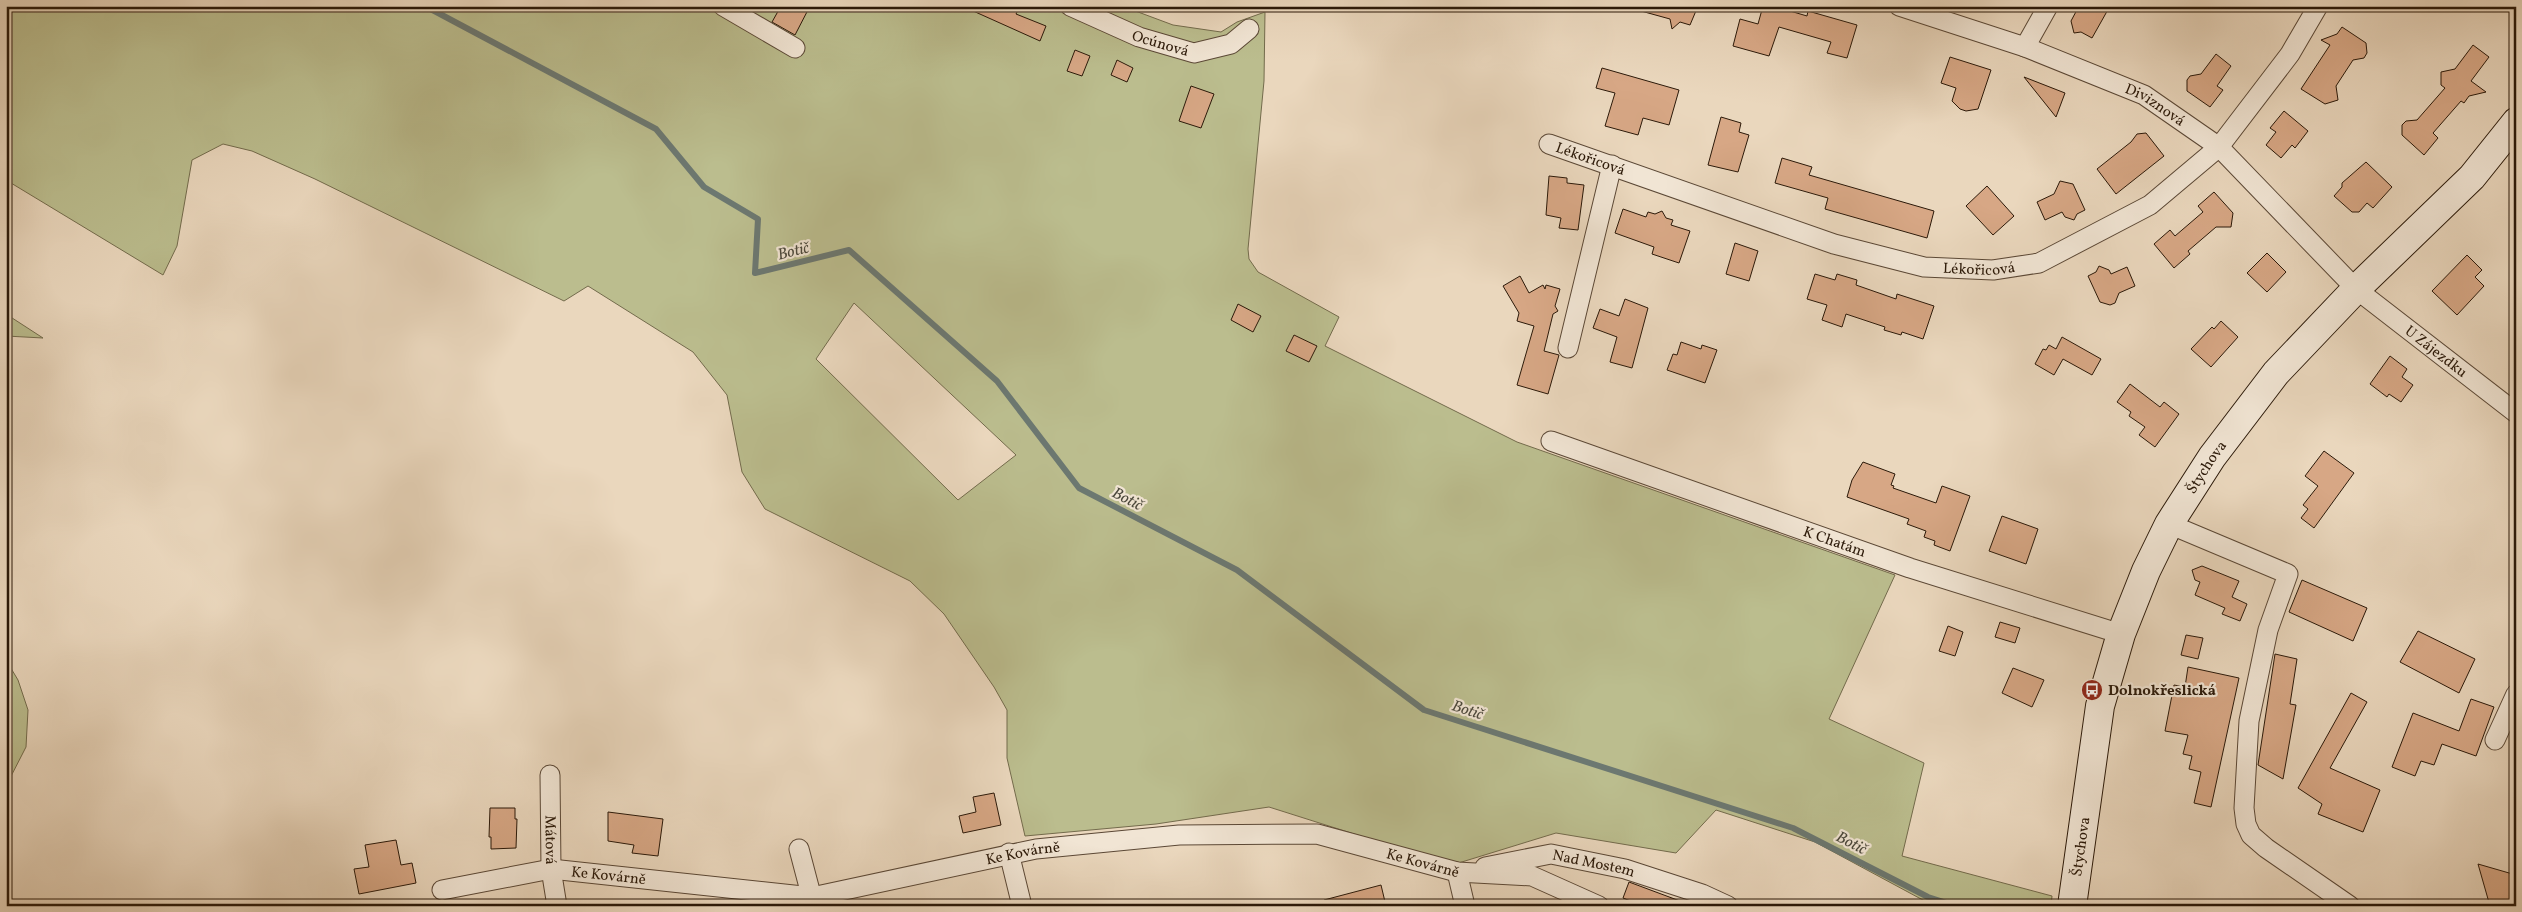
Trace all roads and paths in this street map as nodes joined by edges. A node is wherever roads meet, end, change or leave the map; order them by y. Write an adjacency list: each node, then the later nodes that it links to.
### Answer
1 (723, 6): 8 (street)
2 (1070, 6): 6 (street, Ocúnová)
3 (1899, 6): 7 (street, Diviznová)
4 (2048, 6): 7 (street)
5 (2318, 6): 11 (street, Lékořicová)
6 (1249, 29)
7 (2025, 47): 11 (street, Diviznová)
8 (795, 48)
9 (2516, 122): 13 (street, Štychova)
10 (1550, 144): 12 (street, Lékořicová)
11 (2219, 147): 12 (street, Lékořicová); 13 (street, Diviznová)
12 (1612, 165): 14 (street)
13 (2356, 289): 15 (street, U Zájezdku); 17 (street, Štychova)
14 (1568, 348)
15 (2516, 413)
16 (1552, 440): 18 (street, K Chatám)
17 (2169, 524): 18 (street, Štychova); 34 (street)
18 (2121, 634): 33 (street, Štychova)
19 (2516, 694): 20 (street)
20 (2495, 740)
21 (550, 774): 24 (street, Mátová)
22 (799, 849): 27 (street)
23 (1009, 853): 25 (street, Ke Kovárně); 27 (street, Ke Kovárně); 29 (street)
24 (551, 870): 26 (street, Ke Kovárně); 27 (street, Ke Kovárně); 28 (street, Mátová)
25 (1457, 872): 30 (street); 31 (street, Ke Kovárně); 32 (street, Nad Mostem)
26 (442, 890)
27 (813, 901)
28 (557, 906)
29 (1022, 906)
30 (1465, 906)
31 (1599, 906)
32 (1728, 906)
33 (2072, 906)
34 (2350, 906)

